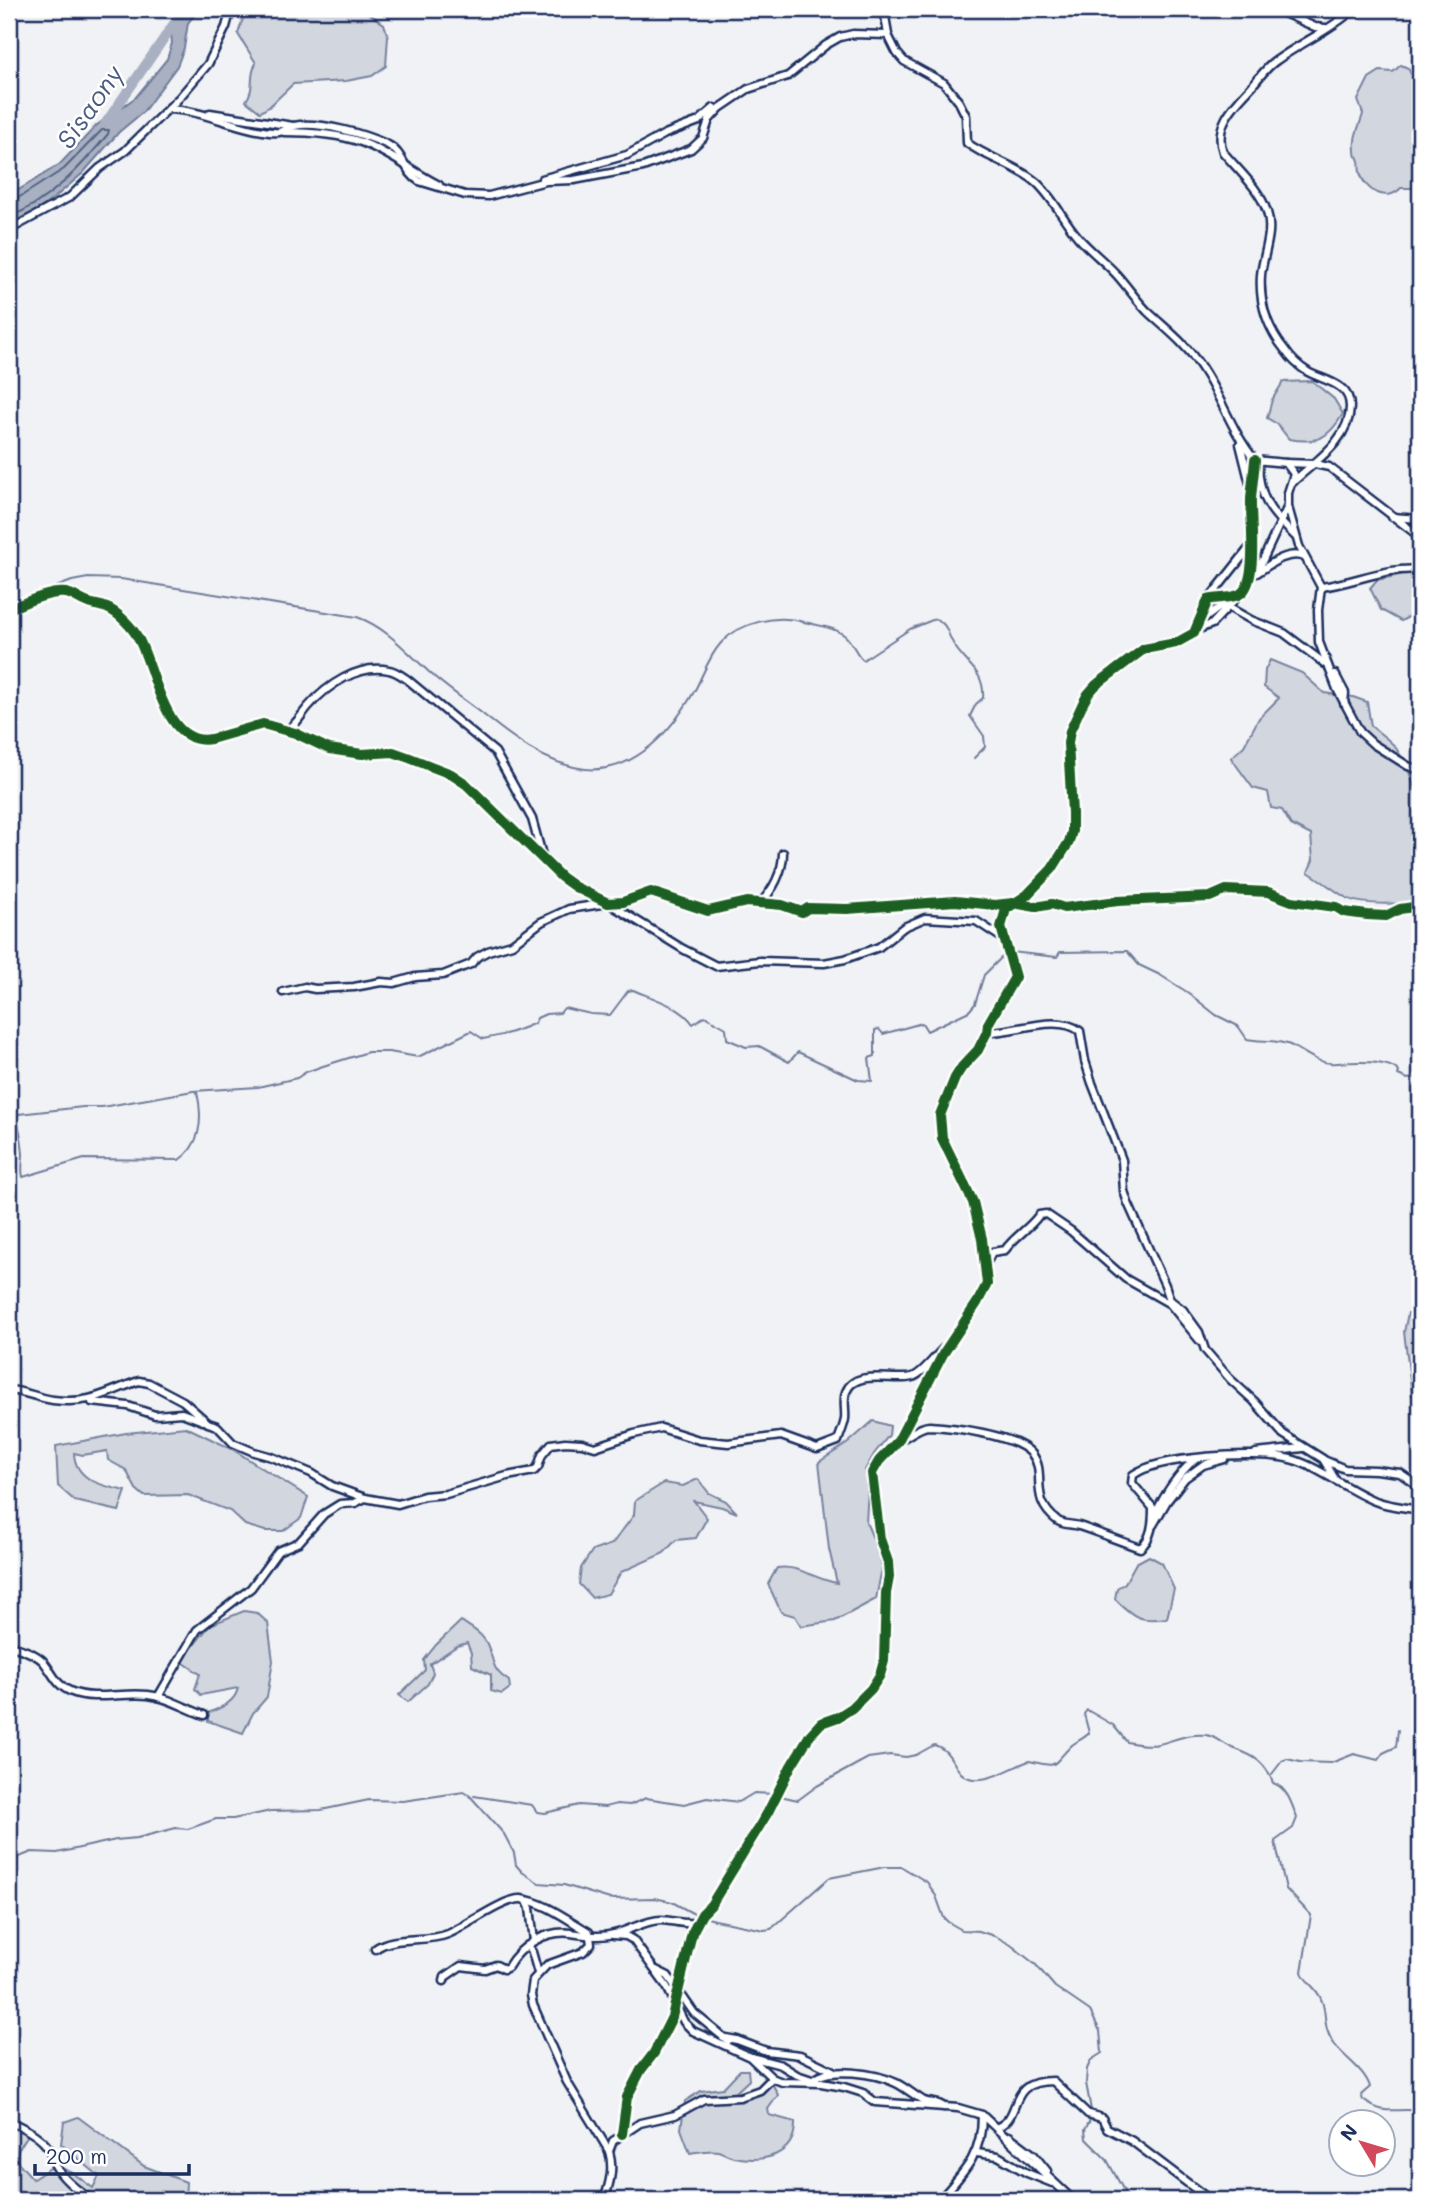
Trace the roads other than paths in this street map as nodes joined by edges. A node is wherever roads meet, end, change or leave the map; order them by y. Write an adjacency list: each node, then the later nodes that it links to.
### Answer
1 (231, 9): 8 (street)
2 (884, 9): 6 (street)
3 (1275, 9): 5 (street)
4 (1354, 9): 5 (street)
5 (1326, 28): 17 (street)
6 (888, 35): 7 (street); 15 (street)
7 (723, 105): 13 (street); 13 (street)
8 (169, 108): 9 (street); 14 (street)
9 (188, 110): 10 (street); 11 (street)
10 (293, 126): 11 (street); 12 (street)
11 (280, 132): 12 (street)
12 (405, 164): 13 (street)
13 (528, 187)
14 (9, 230)
15 (1239, 438): 16 (street); 20 (street)
16 (1256, 461): 18 (street); 20 (street); 24 (street)
17 (1315, 464): 18 (street); 19 (street); 22 (street)
18 (1288, 466): 19 (street)
19 (1293, 482): 21 (street)
20 (1251, 493): 27 (street)
21 (1288, 506): 24 (street); 25 (street)
22 (1392, 517): 23 (street); 26 (street)
23 (1420, 519)
24 (1282, 523): 25 (street); 30 (street)
25 (1296, 537): 28 (street)
26 (1420, 537)
27 (1252, 543): 31 (street); 34 (street)
28 (1305, 558): 30 (street); 32 (street)
29 (1420, 570): 32 (street)
30 (1255, 574): 31 (street)
31 (1249, 580): 33 (street)
32 (1321, 587): 38 (street)
33 (1239, 596): 34 (street); 35 (street)
34 (1208, 600): 37 (street)
35 (1228, 607): 37 (street); 38 (street)
36 (9, 609): 39 (street)
37 (1198, 627): 45 (street)
38 (1329, 667): 40 (street)
39 (285, 730): 42 (street); 42 (street)
40 (1420, 769)
41 (782, 853): 44 (street)
42 (544, 860): 43 (street)
43 (608, 903): 44 (street); 47 (street); 48 (street)
44 (760, 903): 45 (street)
45 (1013, 903): 46 (street); 47 (street)
46 (1420, 906)
47 (1005, 940): 49 (street)
48 (283, 992)
49 (987, 1032): 50 (street); 52 (street)
50 (984, 1268): 51 (street); 52 (street)
51 (956, 1334): 56 (street); 64 (street)
52 (1203, 1343): 57 (street)
53 (9, 1390): 54 (street)
54 (86, 1401): 55 (street); 55 (street)
55 (208, 1423): 64 (street)
56 (898, 1441): 66 (street); 71 (street)
57 (1303, 1448): 58 (street); 61 (street)
58 (1247, 1456): 59 (street); 62 (street)
59 (1229, 1457): 60 (street); 66 (street)
60 (1197, 1458): 66 (street); 66 (street)
61 (1323, 1459): 62 (street); 63 (street)
62 (1336, 1480): 65 (street)
63 (1420, 1486)
64 (365, 1498): 68 (street)
65 (1420, 1510)
66 (1152, 1523)
67 (9, 1645): 68 (street)
68 (158, 1697): 69 (street)
69 (204, 1715)
70 (527, 1901): 73 (street); 74 (street); 76 (street)
71 (700, 1918): 72 (street); 80 (street)
72 (613, 1935): 73 (street); 77 (street)
73 (590, 1937): 74 (street); 78 (street)
74 (534, 1941): 75 (street)
75 (527, 1946): 78 (street); 79 (street)
76 (375, 1949)
77 (654, 1969): 80 (street); 81 (street)
78 (538, 1973): 94 (street)
79 (444, 1981)
80 (679, 1994): 81 (street); 82 (street)
81 (677, 2005): 83 (street); 93 (street)
82 (726, 2038): 83 (street); 85 (street)
83 (734, 2048): 84 (street)
84 (750, 2057): 86 (street); 87 (street)
85 (836, 2073): 87 (street); 89 (street)
86 (772, 2078): 88 (street); 93 (street)
87 (812, 2081): 88 (street)
88 (821, 2083): 89 (street)
89 (944, 2108): 90 (street)
90 (982, 2115): 92 (street); 95 (street)
91 (9, 2121): 97 (street)
92 (995, 2126): 96 (street); 101 (street)
93 (622, 2134): 94 (street)
94 (609, 2151): 98 (street)
95 (977, 2153): 96 (street); 99 (street)
96 (1055, 2184): 100 (street)
97 (92, 2200)
98 (604, 2200)
99 (936, 2200)
100 (1073, 2200)
101 (1210, 2200)

